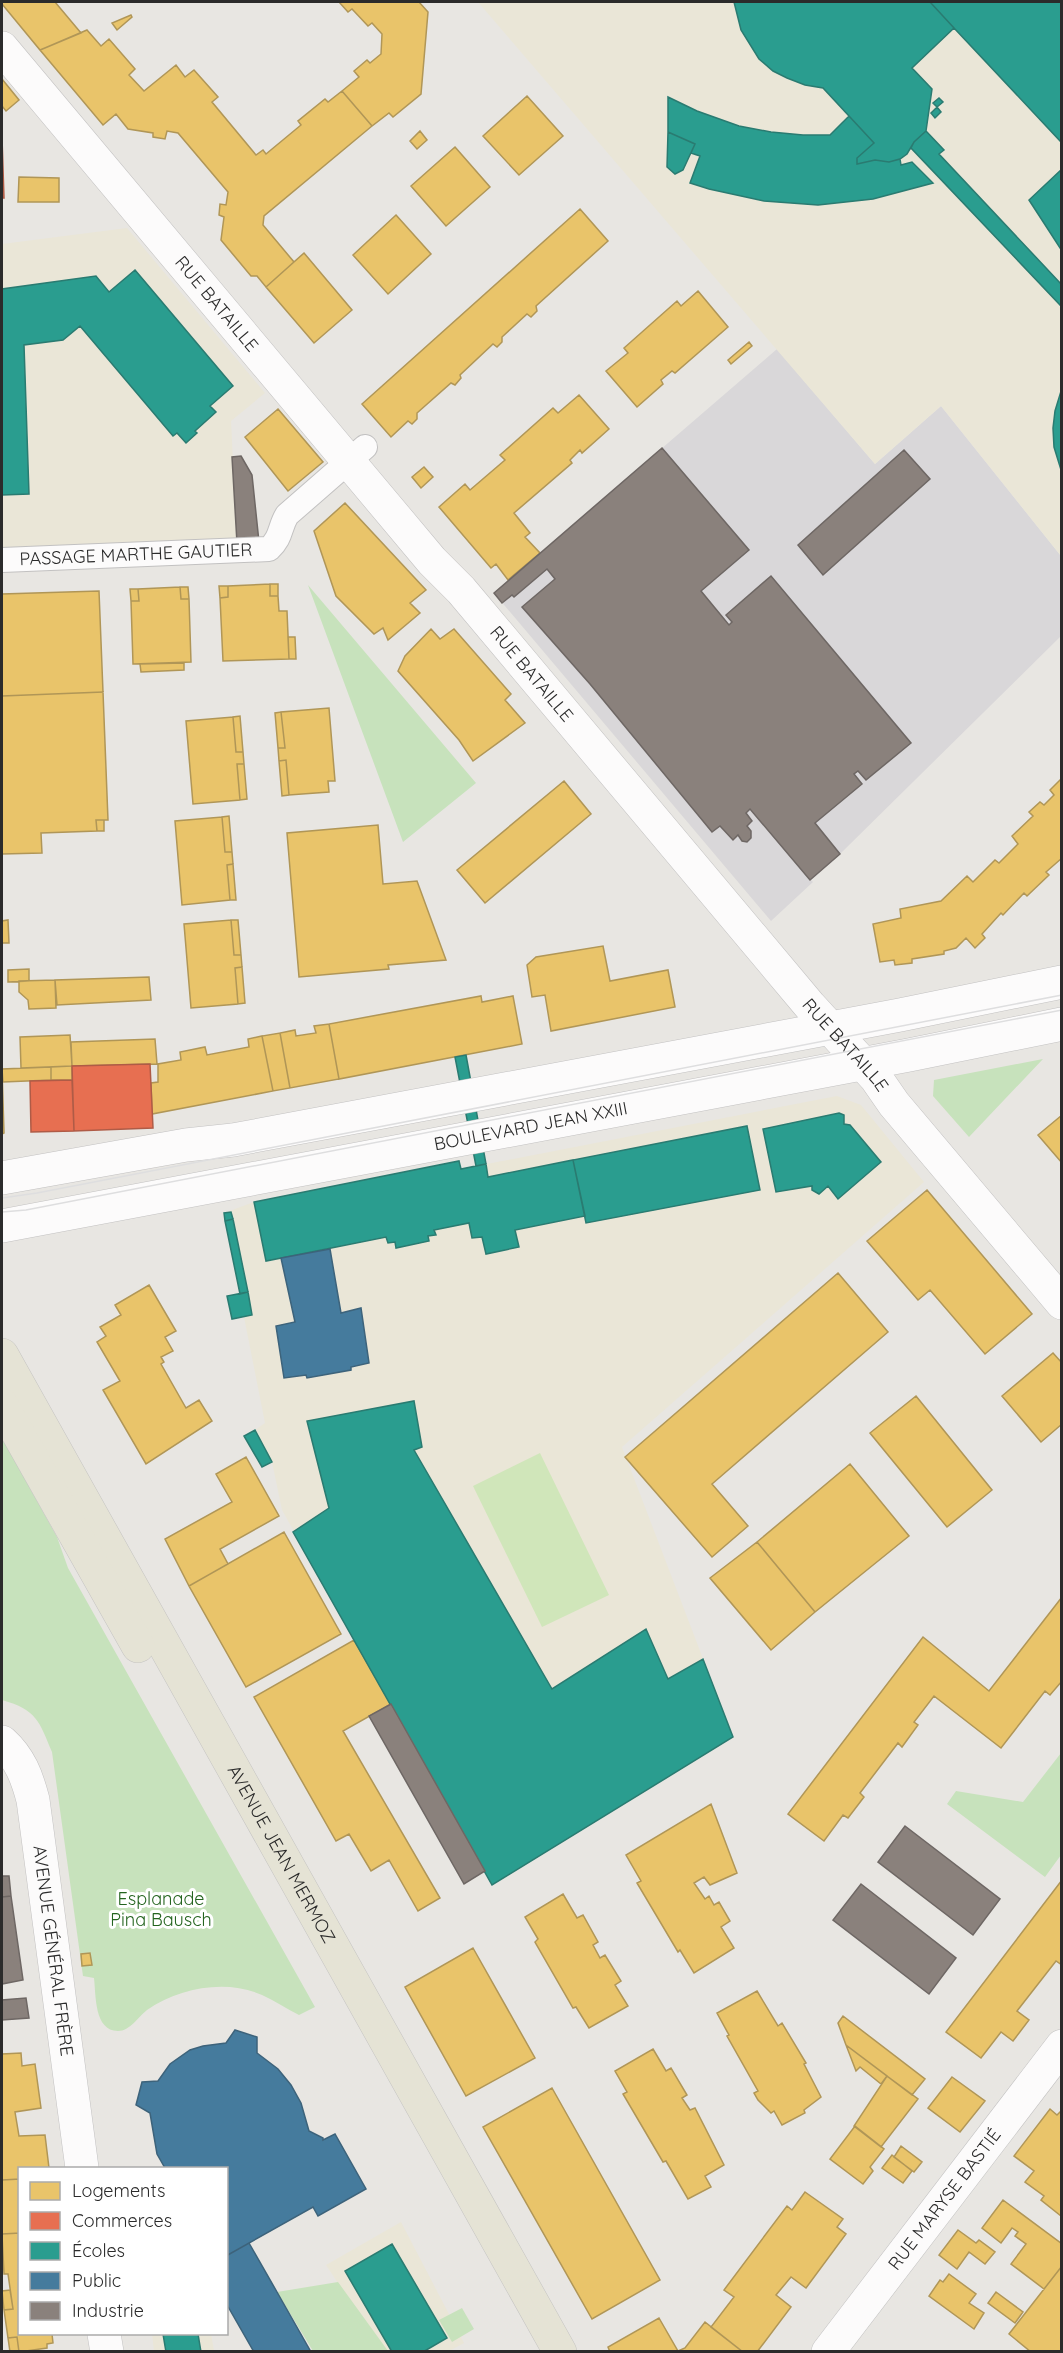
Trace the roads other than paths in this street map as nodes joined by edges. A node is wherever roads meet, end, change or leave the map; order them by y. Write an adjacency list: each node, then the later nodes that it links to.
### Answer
1 (2, 48): 2 (street, RUE BATAILLE)
2 (357, 454): 3 (street, PASSAGE MARTHE GAUTIER); 6 (street, RUE BATAILLE)
3 (2, 560)
4 (1062, 982): 6 (street)
5 (1062, 1024): 7 (street, BOULEVARD JEAN XXIII)
6 (831, 1028): 7 (street, RUE BATAILLE); 8 (street)
7 (862, 1064): 9 (street, BOULEVARD JEAN XXIII); 10 (street, RUE BATAILLE)
8 (2, 1178)
9 (2, 1226)
10 (1062, 1303)
11 (2, 1355): 19 (main road, AVENUE JEAN MERMOZ)
12 (2, 1405): 18 (main road, AVENUE JEAN MERMOZ)
13 (2, 1742): 15 (street, AVENUE GÉNÉRAL FRÈRE)
14 (1062, 2046): 20 (street, RUE MARYSE BASTIÉ)
15 (82, 2167)
16 (104, 2335): 17 (street)
17 (107, 2352)
18 (538, 2352)
19 (560, 2352)
20 (828, 2352)

